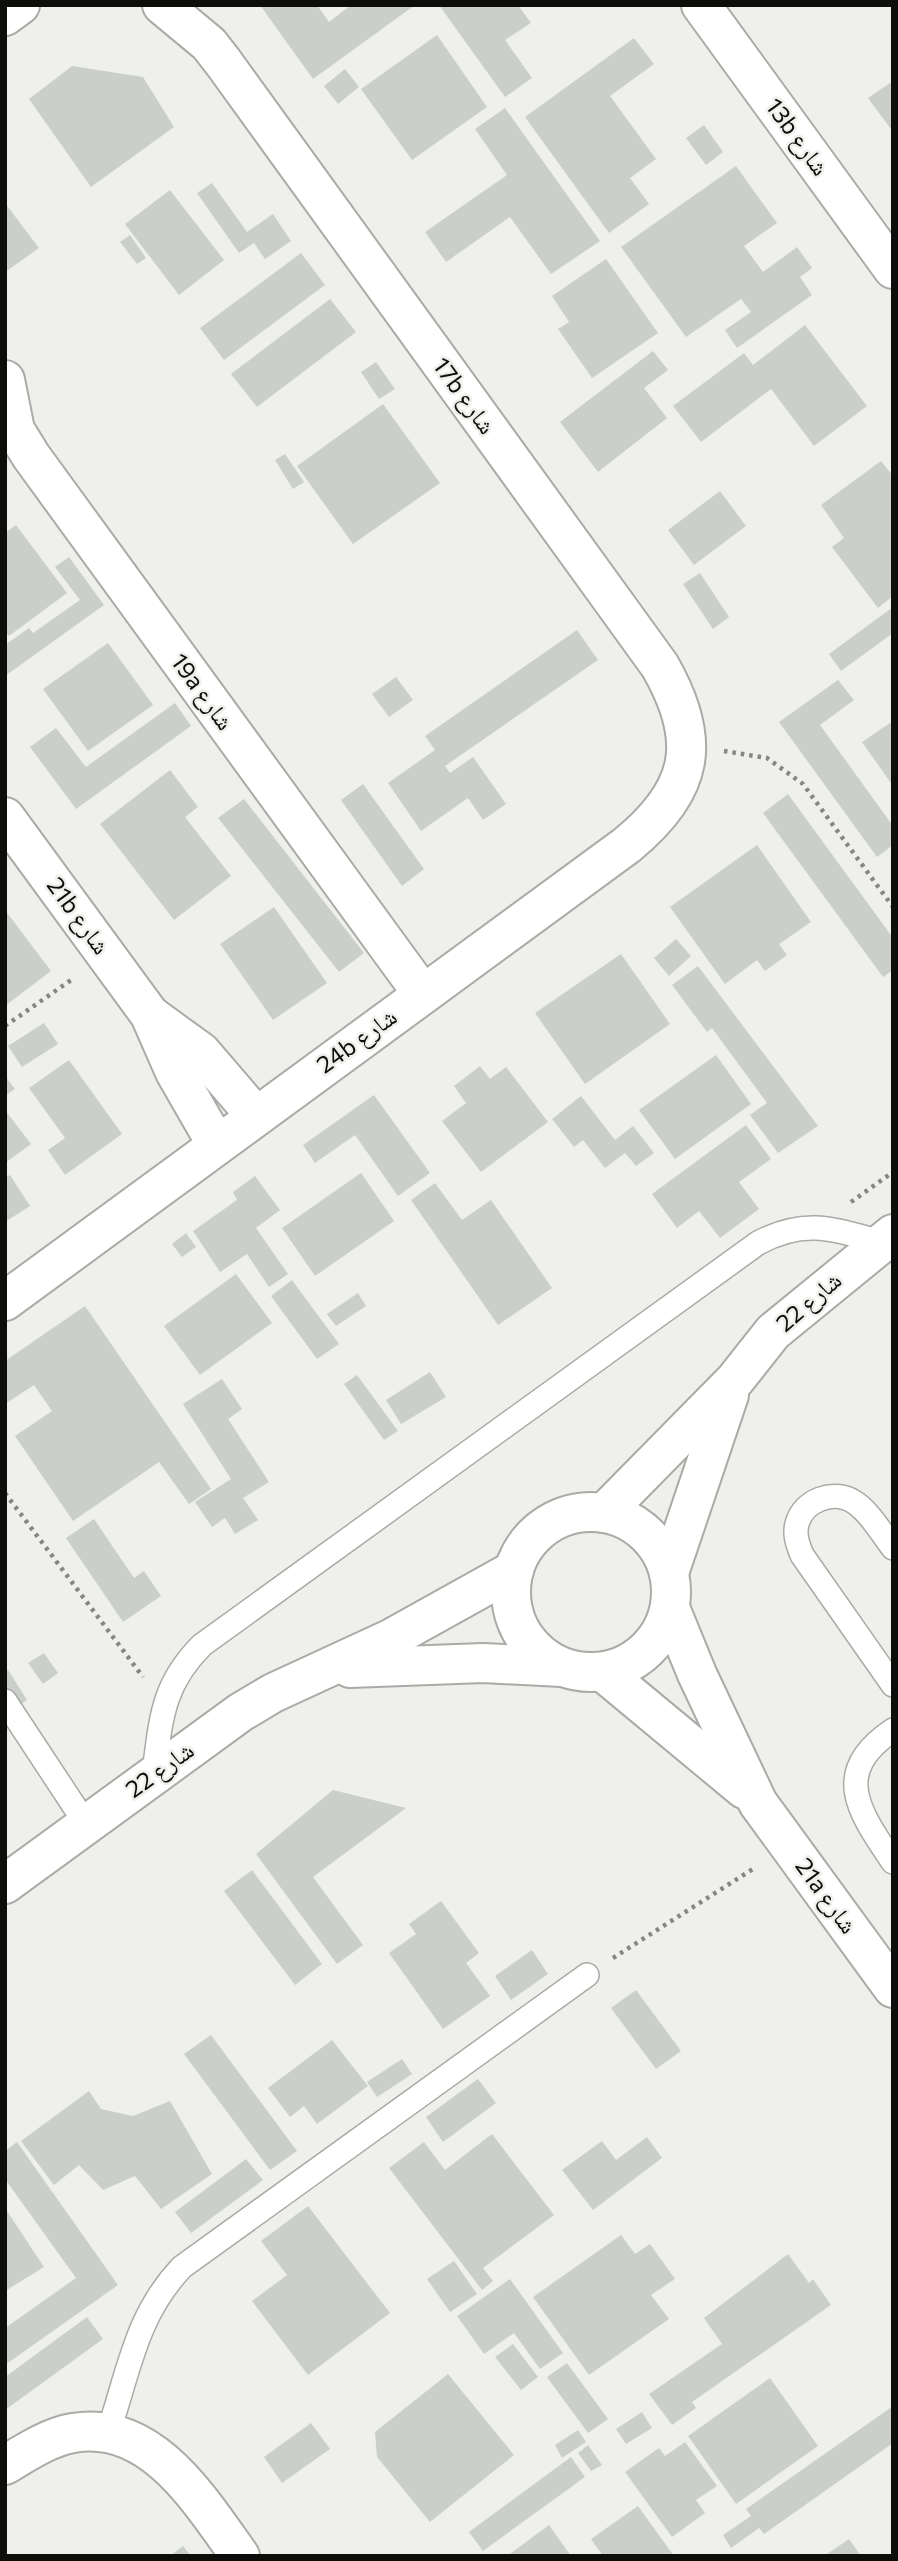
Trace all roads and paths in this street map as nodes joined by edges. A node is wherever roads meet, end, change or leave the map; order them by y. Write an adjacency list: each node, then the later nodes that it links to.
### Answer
1 (20, 5): 5 (street)
2 (162, 5): 6 (street, 17b شارع)
3 (194, 5): 6 (street, 17b شارع)
4 (701, 5): 7 (street, 13b شارع)
5 (5, 16)
6 (209, 44): 9 (street, 17b شارع)
7 (893, 269)
8 (5, 380): 13 (street, 19a شارع)
9 (685, 761): 11 (path); 13 (street, 24b شارع)
10 (5, 817): 12 (street, 21b شارع)
11 (893, 907)
12 (106, 955): 14 (street, 21b شارع); 15 (path)
13 (422, 993): 16 (street, 24b شارع)
14 (150, 1015): 16 (street, 21b شارع); 17 (street, 21b شارع)
15 (5, 1026)
16 (256, 1115): 17 (street, 24b شارع)
17 (217, 1145): 19 (street, 24b شارع)
18 (887, 1238): 20 (street, شارع 22); 30 (lane)
19 (5, 1301)
20 (735, 1380): 22 (street, شارع 22); 25 (street, شارع 22)
21 (5, 1493): 30 (path)
22 (604, 1513): 24 (street); 25 (street)
23 (893, 1548): 29 (lane)
24 (514, 1570): 26 (street); 27 (street, شارع 22)
25 (670, 1590): 28 (street); 34 (street, 21a شارع)
26 (561, 1667): 27 (street, شارع 22); 28 (street)
27 (324, 1670): 33 (street, شارع 22)
28 (603, 1672): 34 (street, 21a شارع)
29 (893, 1685)
30 (165, 1700): 33 (lane)
31 (5, 1701): 35 (lane)
32 (893, 1730): 37 (lane)
33 (154, 1773): 35 (street, شارع 22)
34 (758, 1802): 36 (street, 21a شارع)
35 (86, 1824): 38 (street, شارع 22)
36 (790, 1846): 39 (street, 21a شارع); 40 (path)
37 (893, 1862)
38 (5, 1884)
39 (889, 1973)
40 (587, 1975): 41 (lane)
41 (108, 2433): 42 (street); 43 (street)
42 (5, 2465)
43 (240, 2556)

